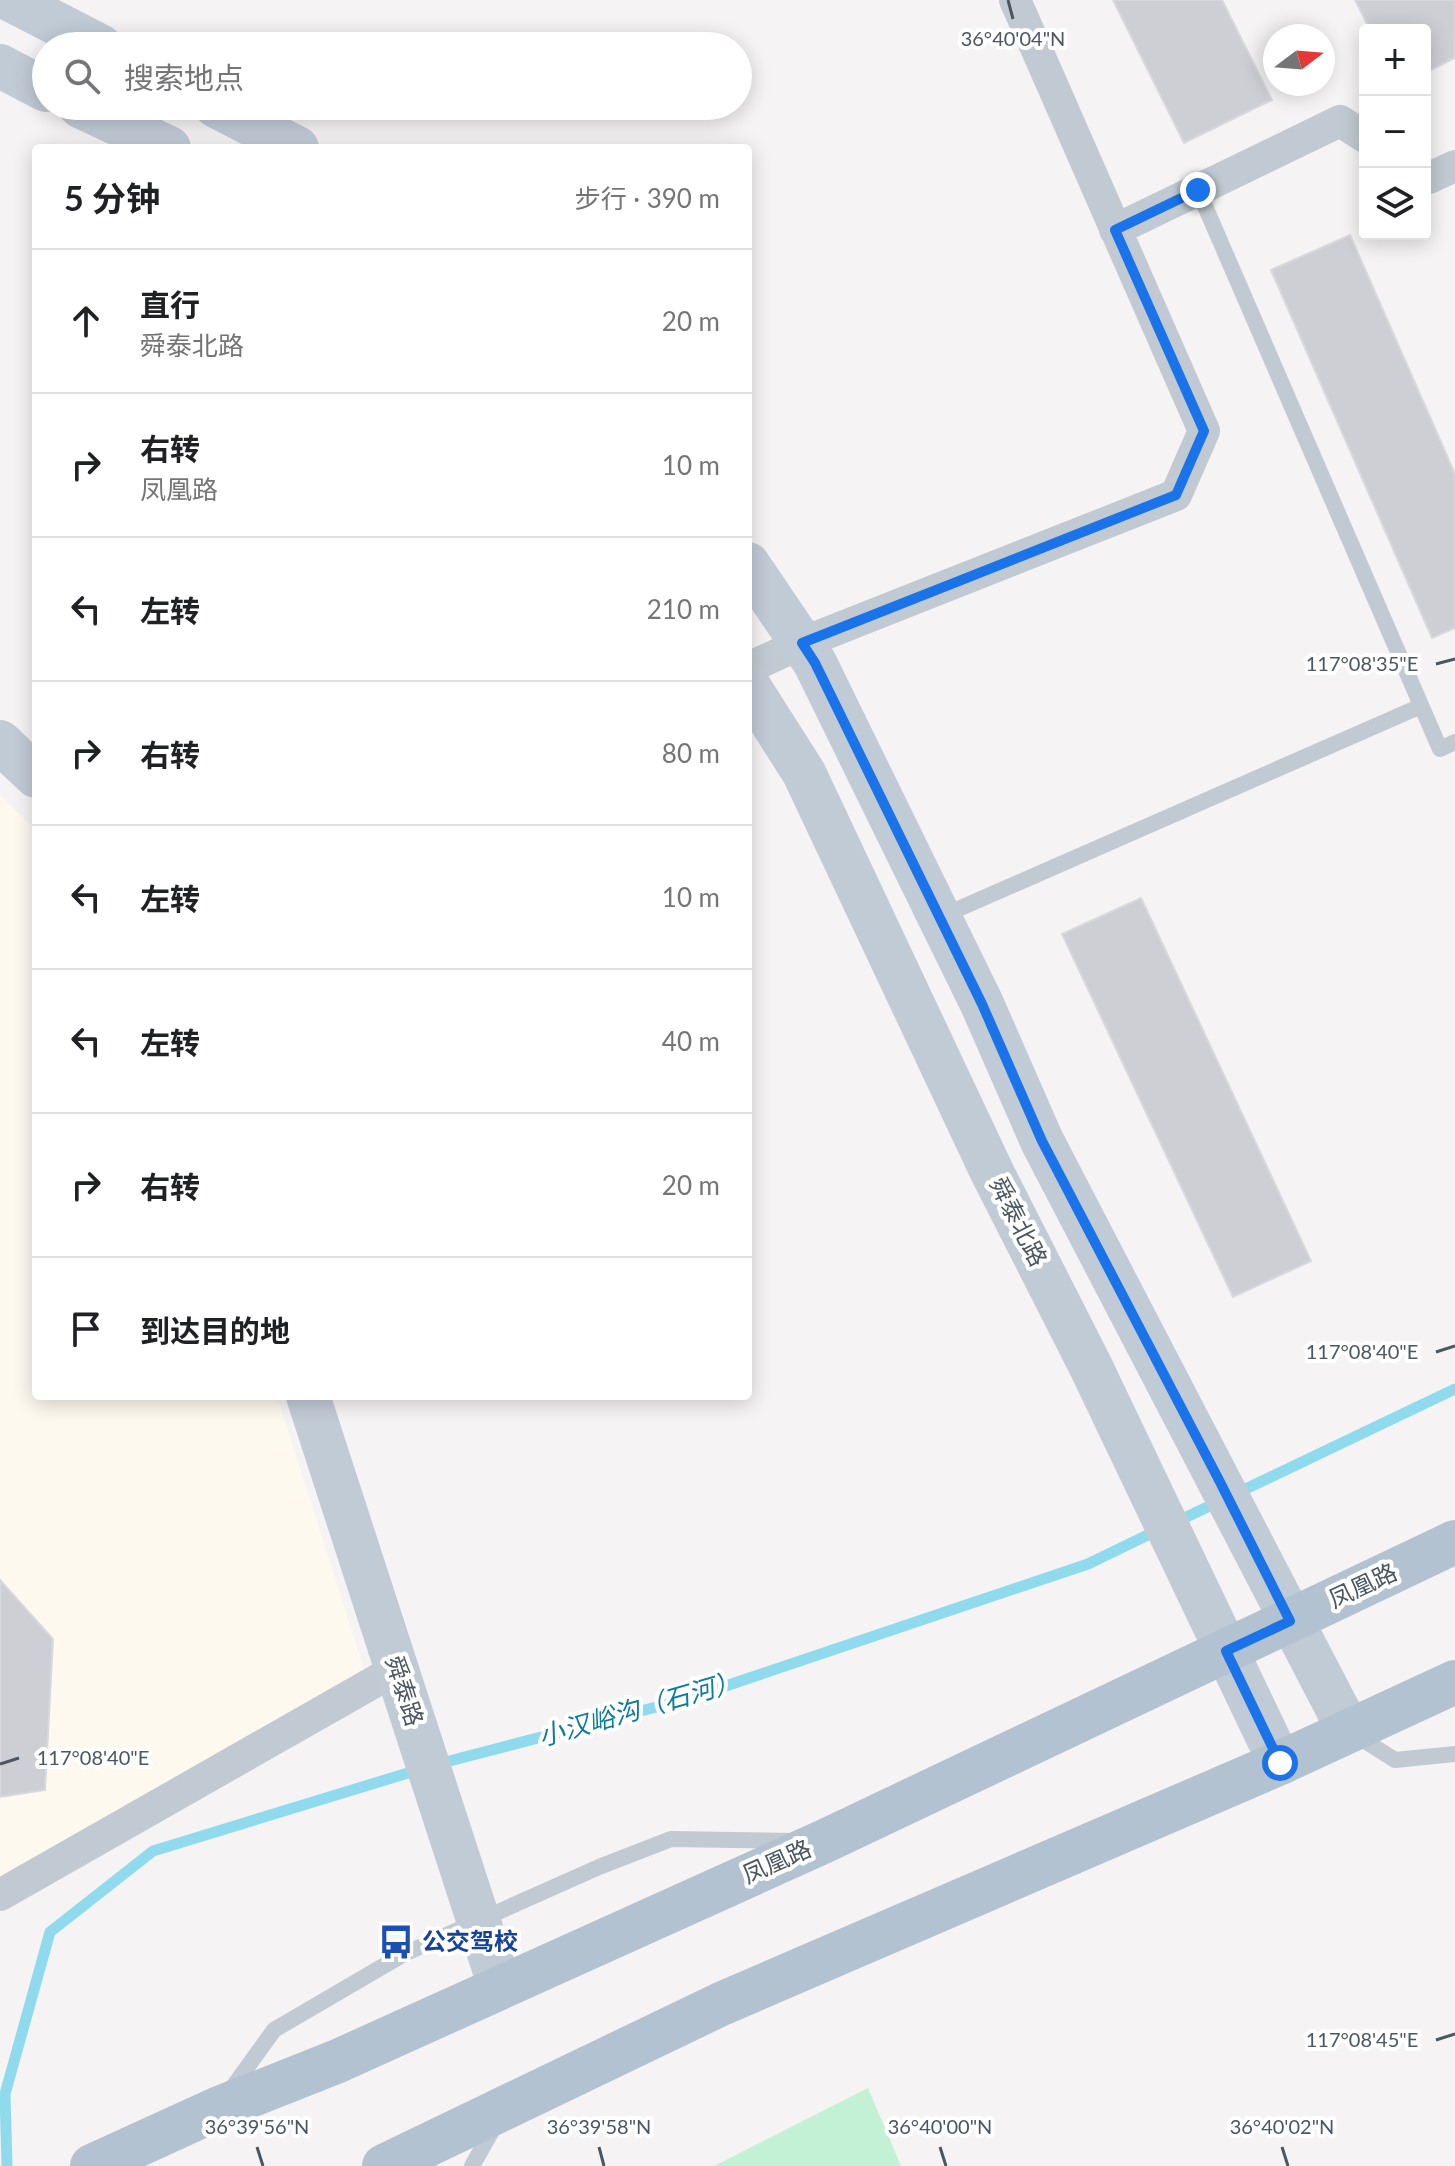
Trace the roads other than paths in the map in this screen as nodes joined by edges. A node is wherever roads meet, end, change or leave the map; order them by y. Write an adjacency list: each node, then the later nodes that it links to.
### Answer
1 (11, 0): 3 (main road)
2 (1015, 0): 14 (street)
3 (73, 32)
4 (0, 66): 5 (main road)
5 (32, 83)
6 (110, 120): 9 (main road)
7 (243, 120): 10 (main road)
8 (1359, 133): 13 (street)
9 (161, 144)
10 (289, 144)
11 (1455, 166): 12 (street)
12 (1431, 177)
13 (1198, 190): 14 (street); 19 (lane)
14 (1115, 230): 16 (street)
15 (752, 570): 16 (main road)
16 (802, 643): 17 (street); 23 (main road)
17 (752, 666)
18 (752, 691): 27 (main road, 舜泰北路)
19 (1421, 706): 21 (lane); 23 (lane)
20 (0, 742): 22 (main road)
21 (1455, 742)
22 (32, 772)
23 (940, 917): 26 (main road)
24 (309, 1400): 28 (main road, 舜泰路)
25 (1455, 1542): 26 (main road, 凤凰路)
26 (1290, 1621): 27 (main road, 凤凰路); 30 (main road)
27 (1226, 1651): 32 (main road, 舜泰北路); 33 (main road, 凤凰路)
28 (397, 1669): 34 (street); 35 (main road, 舜泰路)
29 (1455, 1682): 30 (main road)
30 (1349, 1731): 31 (lane); 32 (main road)
31 (1455, 1754)
32 (1280, 1763): 37 (main road)
33 (825, 1841): 35 (lane); 36 (main road, 凤凰路)
34 (0, 1895)
35 (478, 1921): 36 (main road, 舜泰路); 38 (lane)
36 (500, 1987): 38 (main road, 凤凰路)
37 (506, 2108): 40 (main road); 41 (lane)
38 (217, 2109): 39 (main road, 凤凰路)
39 (92, 2166)
40 (384, 2166)
41 (472, 2166)

